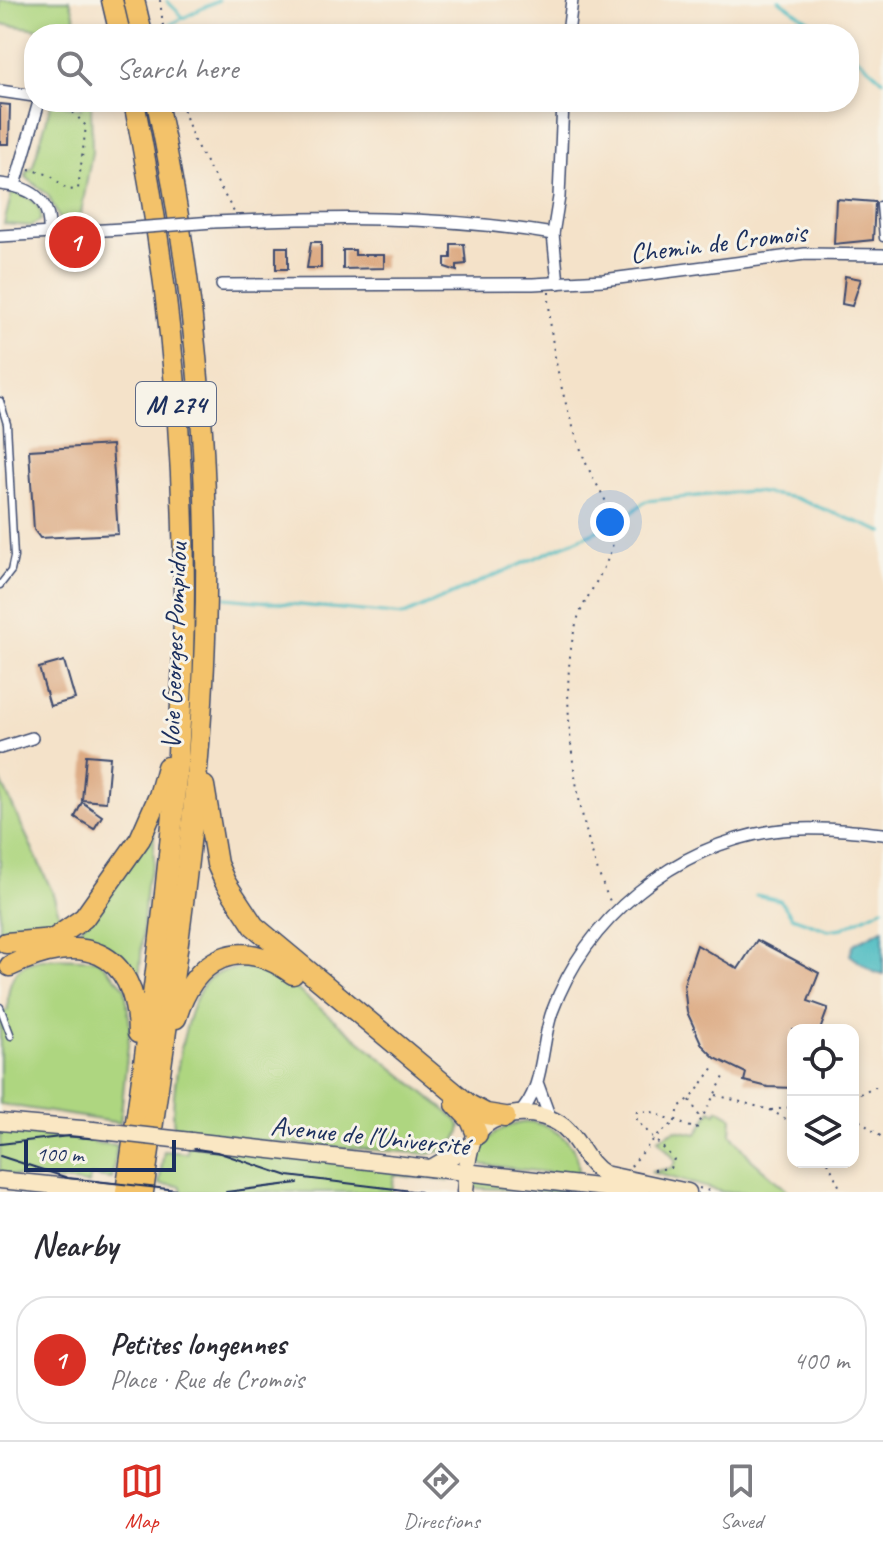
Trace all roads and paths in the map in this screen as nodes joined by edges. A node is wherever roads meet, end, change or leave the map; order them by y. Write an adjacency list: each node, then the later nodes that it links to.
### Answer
1 (110, 0): 5 (highway)
2 (134, 0): 6 (highway)
3 (160, 0): 7 (path)
4 (572, 0): 8 (street)
5 (117, 24)
6 (140, 24)
7 (163, 24)
8 (569, 24)
9 (0, 91): 10 (street)
10 (24, 95)
11 (36, 112): 19 (street)
12 (73, 112): 17 (path)
13 (136, 112): 31 (highway, Voie Georges Pompidou / M 274)
14 (159, 112): 32 (highway, Voie Georges Pompidou / M 274)
15 (184, 112): 21 (path)
16 (563, 112): 23 (street)
17 (39, 172)
18 (0, 184): 19 (street)
19 (15, 185): 22 (street)
20 (880, 205): 25 (lane)
21 (237, 221): 22 (street, bridge); 23 (street)
22 (49, 233): 24 (street)
23 (553, 234): 27 (street)
24 (0, 236)
25 (883, 238)
26 (883, 255): 27 (street, Chemin de Cromois)
27 (554, 283): 28 (street, Chemin de Cromois); 36 (path)
28 (222, 285)
29 (0, 401): 30 (lane)
30 (0, 585)
31 (178, 708): 37 (highway); 49 (highway, Voie Georges Pompidou / M 274)
32 (201, 722): 42 (highway, Voie Georges Pompidou / M 274); 53 (highway)
33 (32, 738): 34 (street)
34 (0, 748)
35 (883, 834): 36 (street)
36 (617, 911): 44 (street)
37 (3, 940): 38 (main road)
38 (5, 973): 49 (highway)
39 (0, 1007): 40 (lane)
40 (11, 1036)
41 (714, 1067): 48 (path)
42 (160, 1068): 63 (highway); 75 (highway, Voie Georges Pompidou / M 274)
43 (725, 1075): 46 (path)
44 (537, 1081): 53 (street); 54 (street)
45 (883, 1088): 47 (path)
46 (714, 1095): 51 (path); 55 (path)
47 (857, 1096)
48 (689, 1099): 55 (path); 58 (path)
49 (139, 1102): 74 (highway, Voie Georges Pompidou / M 274)
50 (787, 1108): 51 (path)
51 (770, 1110): 56 (path)
52 (0, 1111): 60 (main road)
53 (511, 1116): 54 (main road); 63 (main road)
54 (550, 1118): 64 (main road)
55 (701, 1120): 58 (path)
56 (787, 1120)
57 (859, 1120): 61 (path)
58 (676, 1121): 62 (path); 62 (path)
59 (0, 1122): 60 (main road)
60 (73, 1128): 65 (main road, Avenue de l'Université, bridge)
61 (883, 1138)
62 (654, 1139): 67 (path); 69 (path)
63 (474, 1140): 65 (main road); 68 (main road)
64 (582, 1151): 71 (main road); 78 (main road)
65 (431, 1168): 68 (main road, Avenue de l'Université)
66 (831, 1168): 79 (path)
67 (650, 1171)
68 (467, 1172): 71 (main road, Avenue de l'Université); 76 (main road)
69 (637, 1173)
70 (0, 1180): 72 (main road)
71 (583, 1188): 77 (main road, Avenue de l'Université)
72 (56, 1189): 73 (main road)
73 (115, 1192)
74 (126, 1192)
75 (143, 1192)
76 (465, 1192)
77 (641, 1192)
78 (688, 1192)
79 (842, 1192)

